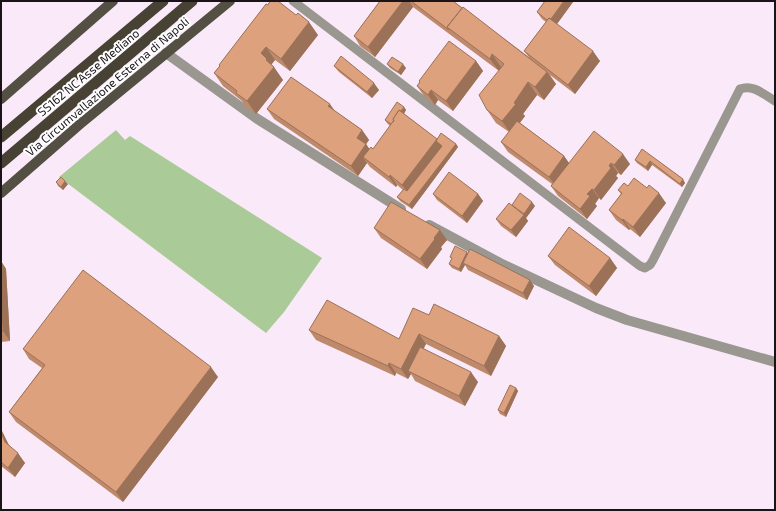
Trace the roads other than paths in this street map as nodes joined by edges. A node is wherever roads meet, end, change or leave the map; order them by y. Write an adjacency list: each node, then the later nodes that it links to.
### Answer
1 (113, 1): 7 (main road)
2 (163, 1): 9 (highway, SS162 NC Asse Mediano)
3 (192, 1): 10 (highway, SS162 NC Asse Mediano)
4 (230, 1): 6 (main road, Via Circumvallazione Esterna di Napoli)
5 (293, 1): 8 (lane)
6 (166, 53): 11 (main road, Via Circumvallazione Esterna di Napoli); 12 (street)
7 (1, 99)
8 (775, 101)
9 (1, 137)
10 (1, 163)
11 (1, 193)
12 (775, 362)

